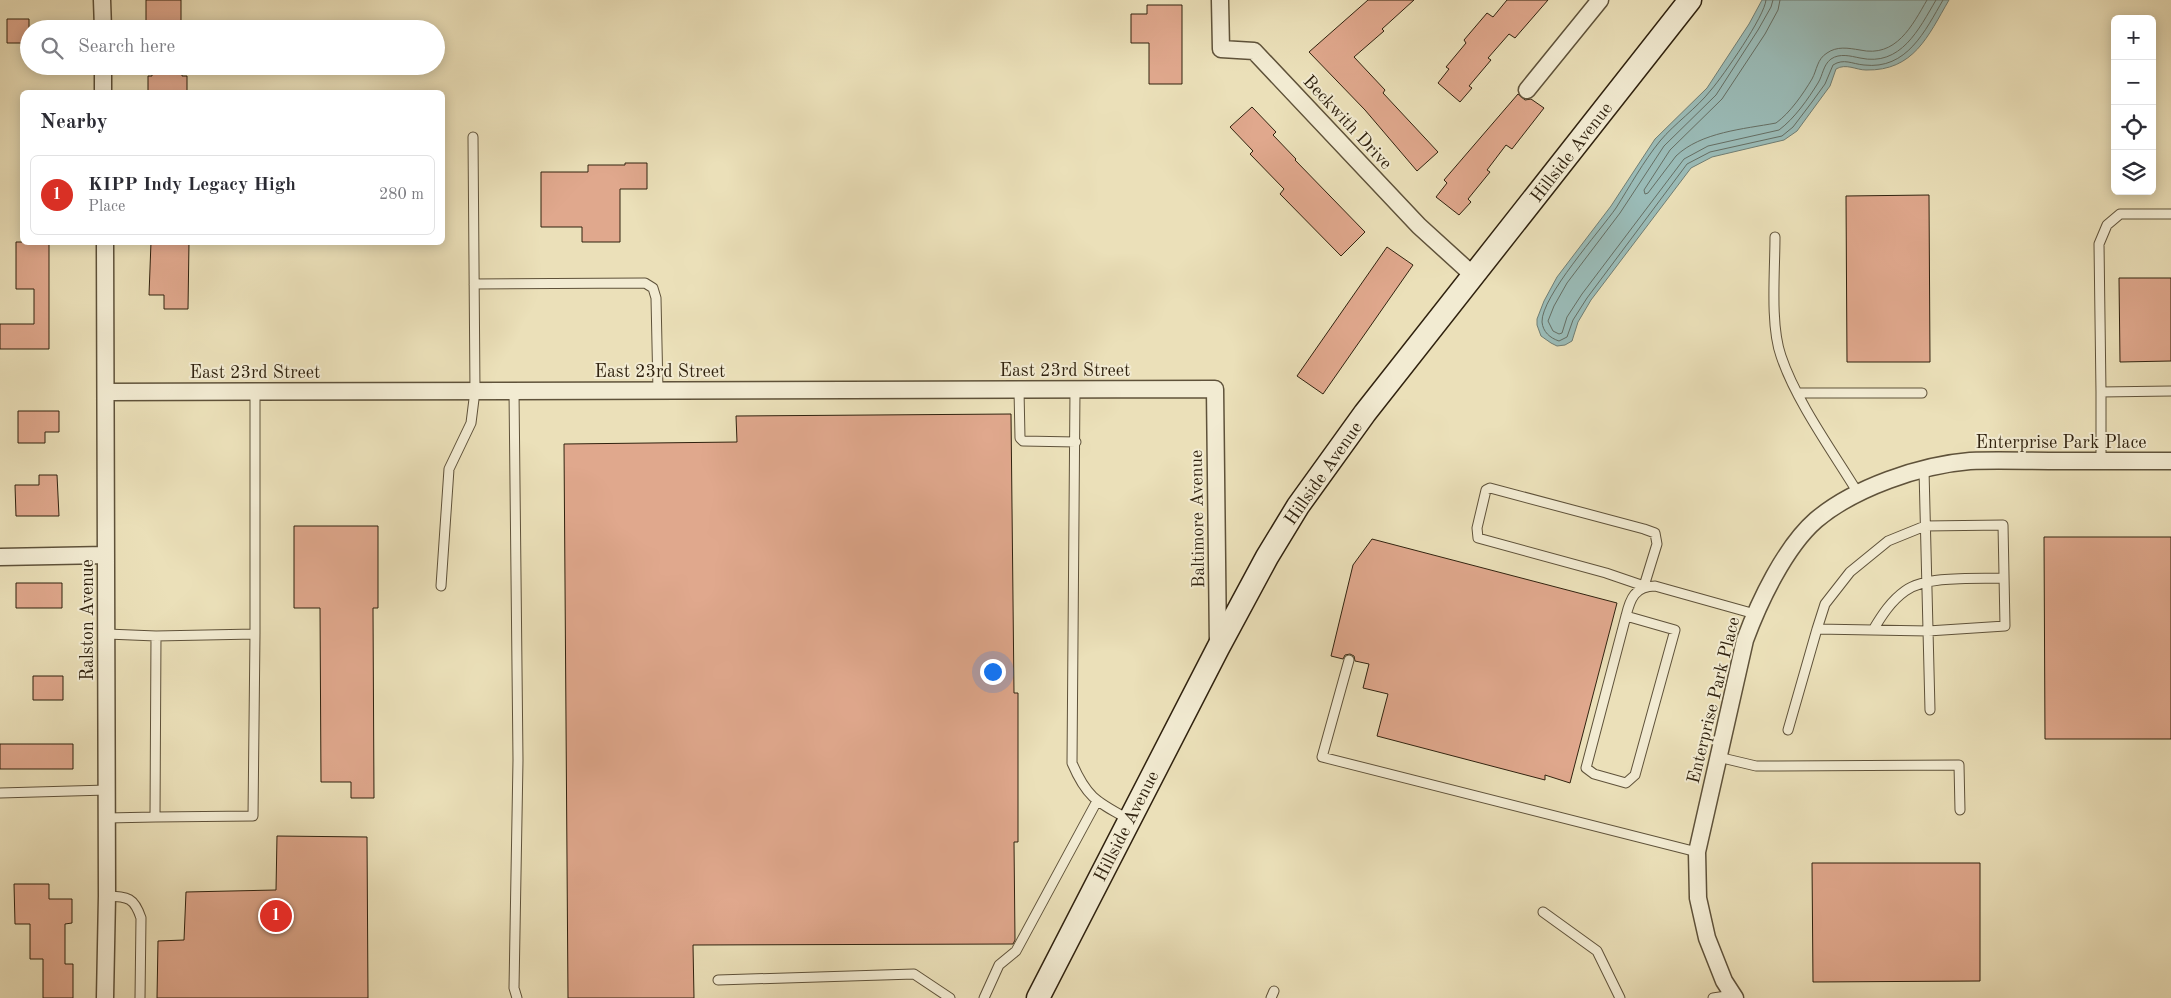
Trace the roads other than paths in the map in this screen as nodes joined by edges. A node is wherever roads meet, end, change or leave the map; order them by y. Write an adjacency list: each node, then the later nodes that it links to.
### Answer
1 (102, 0): 5 (street)
2 (1220, 0): 13 (street, Beckwith Drive)
3 (1600, 0): 8 (street)
4 (1690, 0): 13 (street, Hillside Avenue)
5 (103, 20)
6 (103, 75): 7 (street)
7 (103, 90)
8 (1526, 90)
9 (473, 137): 14 (lane)
10 (2171, 214): 23 (lane)
11 (1775, 237): 25 (lane)
12 (104, 245): 21 (street, Ralston Avenue)
13 (1474, 276): 47 (street, Hillside Avenue)
14 (474, 284): 18 (lane); 20 (lane)
15 (1020, 390): 16 (street, East 23rd Street); 20 (street, East 23rd Street); 27 (lane)
16 (1075, 390): 17 (street, East 23rd Street); 27 (lane)
17 (1215, 390): 47 (street, Baltimore Avenue)
18 (475, 391): 19 (street, East 23rd Street); 22 (street, East 23rd Street); 37 (lane)
19 (514, 391): 20 (street, East 23rd Street); 66 (lane)
20 (658, 391)
21 (106, 392): 22 (street, East 23rd Street); 33 (street, Ralston Avenue)
22 (255, 392): 45 (lane)
23 (2101, 392): 24 (lane); 28 (lane)
24 (2171, 392)
25 (1798, 393): 26 (lane); 31 (lane)
26 (1922, 393)
27 (1076, 442): 54 (lane)
28 (2101, 461): 29 (street, Enterprise Park Place); 30 (street, Enterprise Park Place)
29 (2171, 461)
30 (1924, 470): 31 (street, Enterprise Park Place); 32 (lane)
31 (1858, 494): 39 (street, Enterprise Park Place)
32 (1925, 526): 35 (lane); 36 (lane); 41 (lane)
33 (106, 556): 34 (street); 44 (street, Ralston Avenue)
34 (0, 557)
35 (2004, 578): 36 (lane); 43 (lane)
36 (1927, 582): 42 (lane); 43 (lane)
37 (440, 586)
38 (1644, 586): 38 (lane); 39 (lane); 40 (lane)
39 (1755, 614): 51 (street, Enterprise Park Place)
40 (1626, 616): 40 (lane)
41 (1817, 629): 42 (lane); 50 (lane)
42 (1873, 630): 43 (lane)
43 (1928, 631): 49 (lane)
44 (106, 634): 46 (lane); 52 (street, Ralston Avenue)
45 (255, 634): 46 (lane); 56 (lane)
46 (156, 636): 56 (lane)
47 (1218, 648): 58 (street, Hillside Avenue)
48 (1349, 660): 59 (lane)
49 (1930, 710)
50 (1788, 730)
51 (1718, 756): 55 (lane); 59 (street, Enterprise Park Place)
52 (107, 790): 53 (lane); 57 (street, Ralston Avenue)
53 (0, 793)
54 (1097, 801): 58 (lane); 68 (lane)
55 (1960, 810)
56 (155, 817): 57 (lane)
57 (107, 818): 60 (street, Ralston Avenue)
58 (1130, 820): 69 (street, Hillside Avenue)
59 (1697, 852): 63 (street, Enterprise Park Place)
60 (108, 896): 64 (street, Ralston Avenue); 65 (lane)
61 (1543, 912): 70 (lane)
62 (718, 980): 67 (lane)
63 (1734, 996): 71 (lane)
64 (105, 998)
65 (140, 998)
66 (517, 998)
67 (950, 998)
68 (984, 998)
69 (1038, 998)
70 (1620, 998)
71 (1714, 998)

